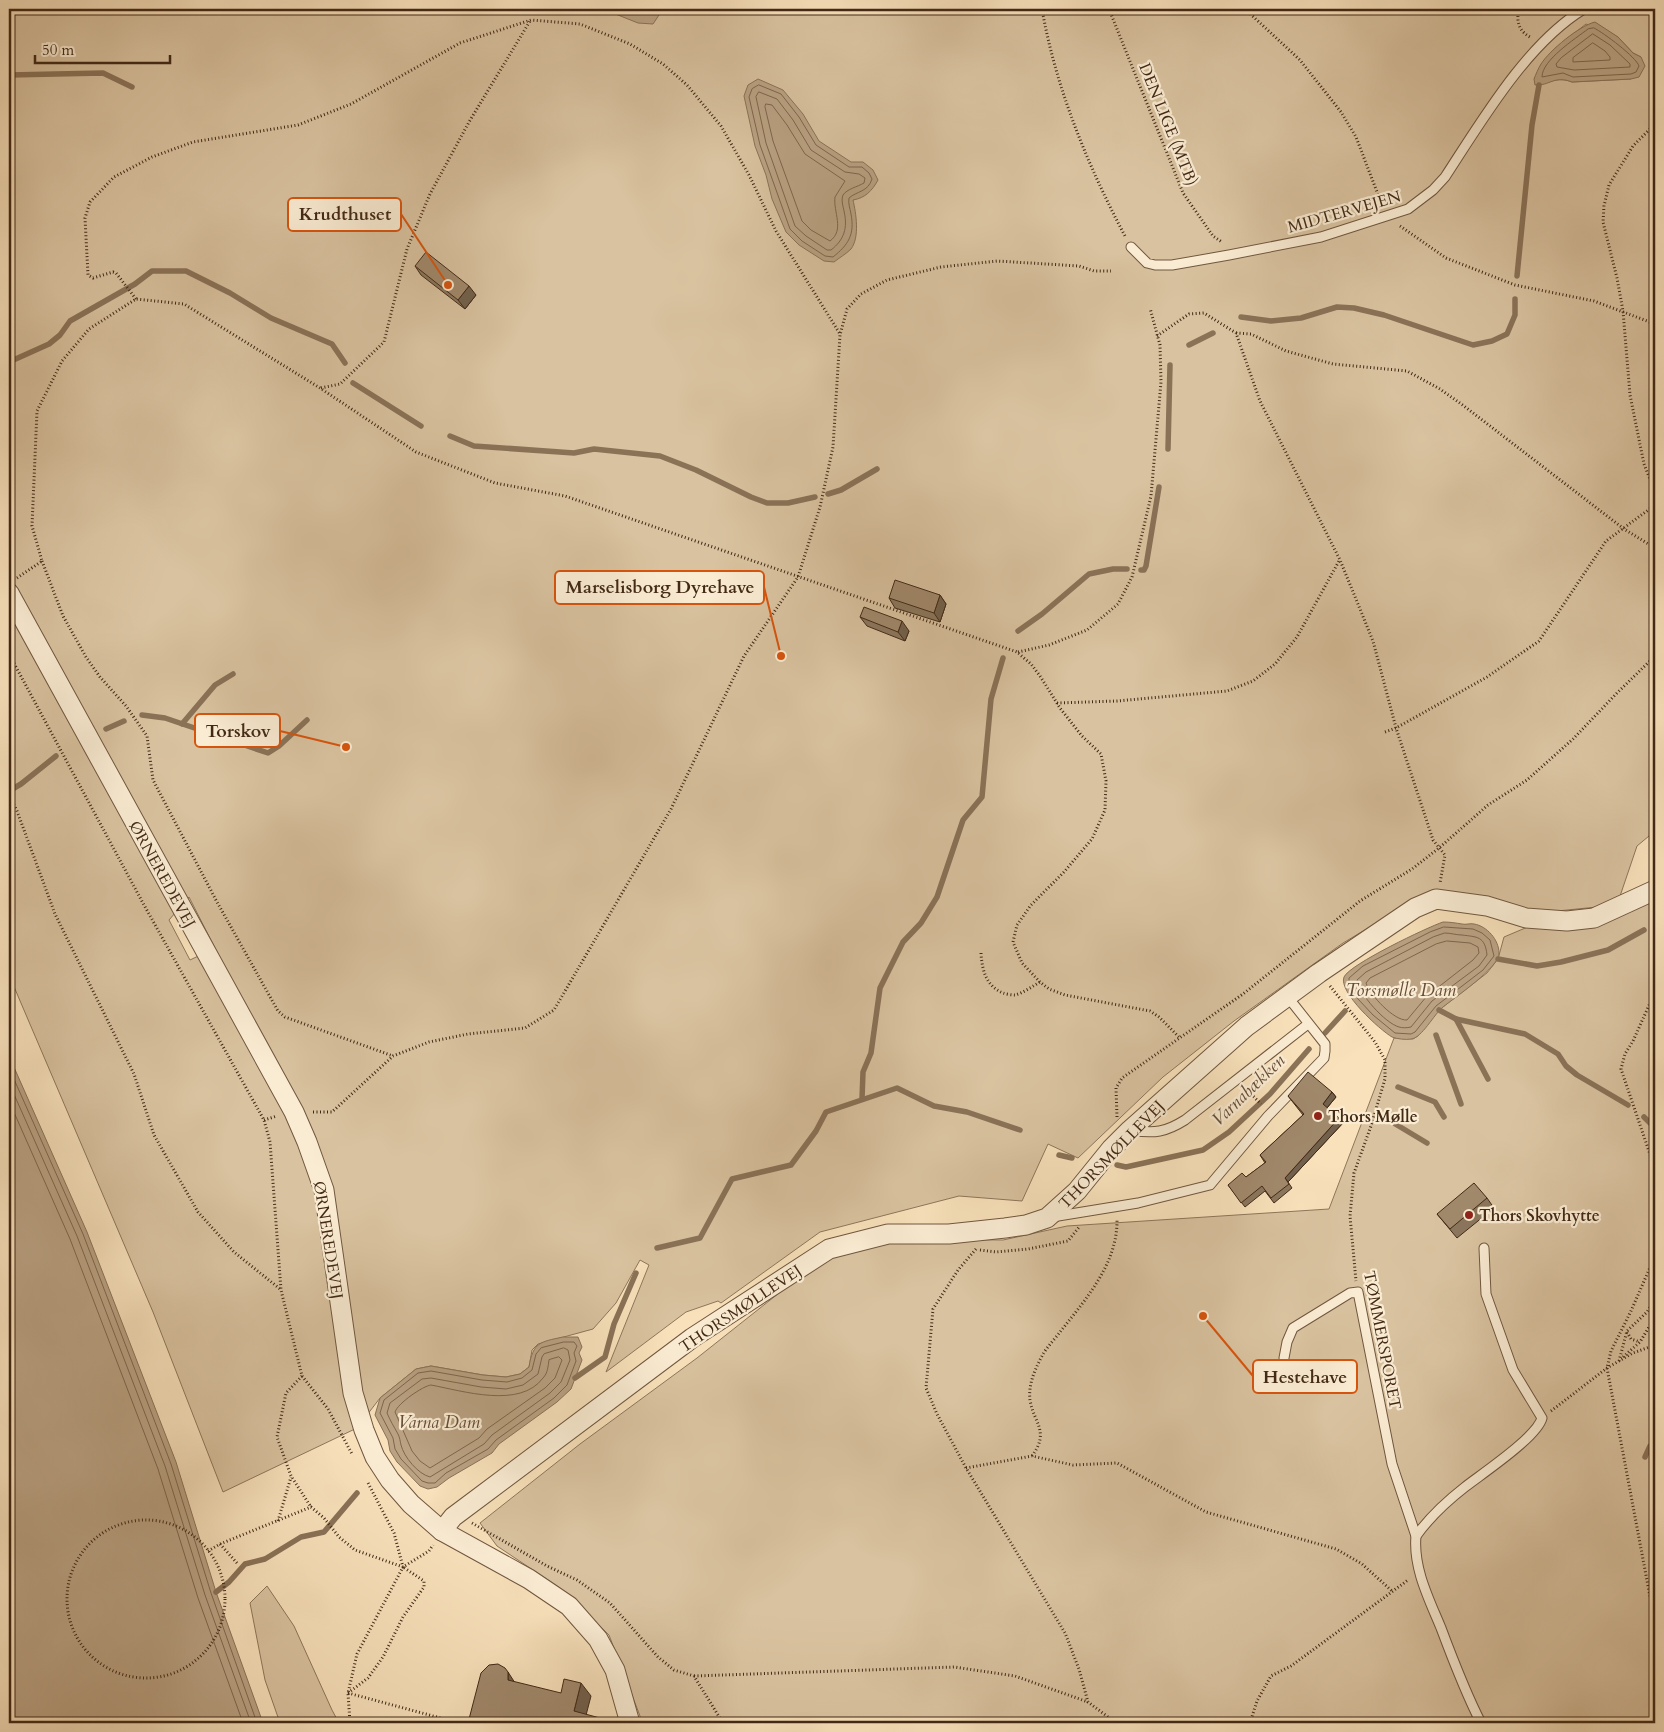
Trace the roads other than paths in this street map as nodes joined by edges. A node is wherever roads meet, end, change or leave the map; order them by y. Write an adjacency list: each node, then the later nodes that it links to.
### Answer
1 (1584, 9): 2 (lane, MIDTERVEJEN)
2 (1130, 247)
3 (12, 586): 11 (street, ØRNEREDEVEJ)
4 (1655, 890): 5 (street, THORSMØLLEVEJ)
5 (1287, 996): 6 (lane); 7 (street, THORSMØLLEVEJ)
6 (1308, 1024): 7 (lane); 8 (lane)
7 (1130, 1130): 8 (street, THORSMØLLEVEJ)
8 (1047, 1218): 11 (street, THORSMØLLEVEJ)
9 (1484, 1248): 12 (lane)
10 (1284, 1358): 12 (lane, TØMMERSPORET)
11 (442, 1531): 13 (street, ØRNEREDEVEJ)
12 (1416, 1536): 14 (lane, TØMMERSPORET)
13 (630, 1723)
14 (1480, 1723)

